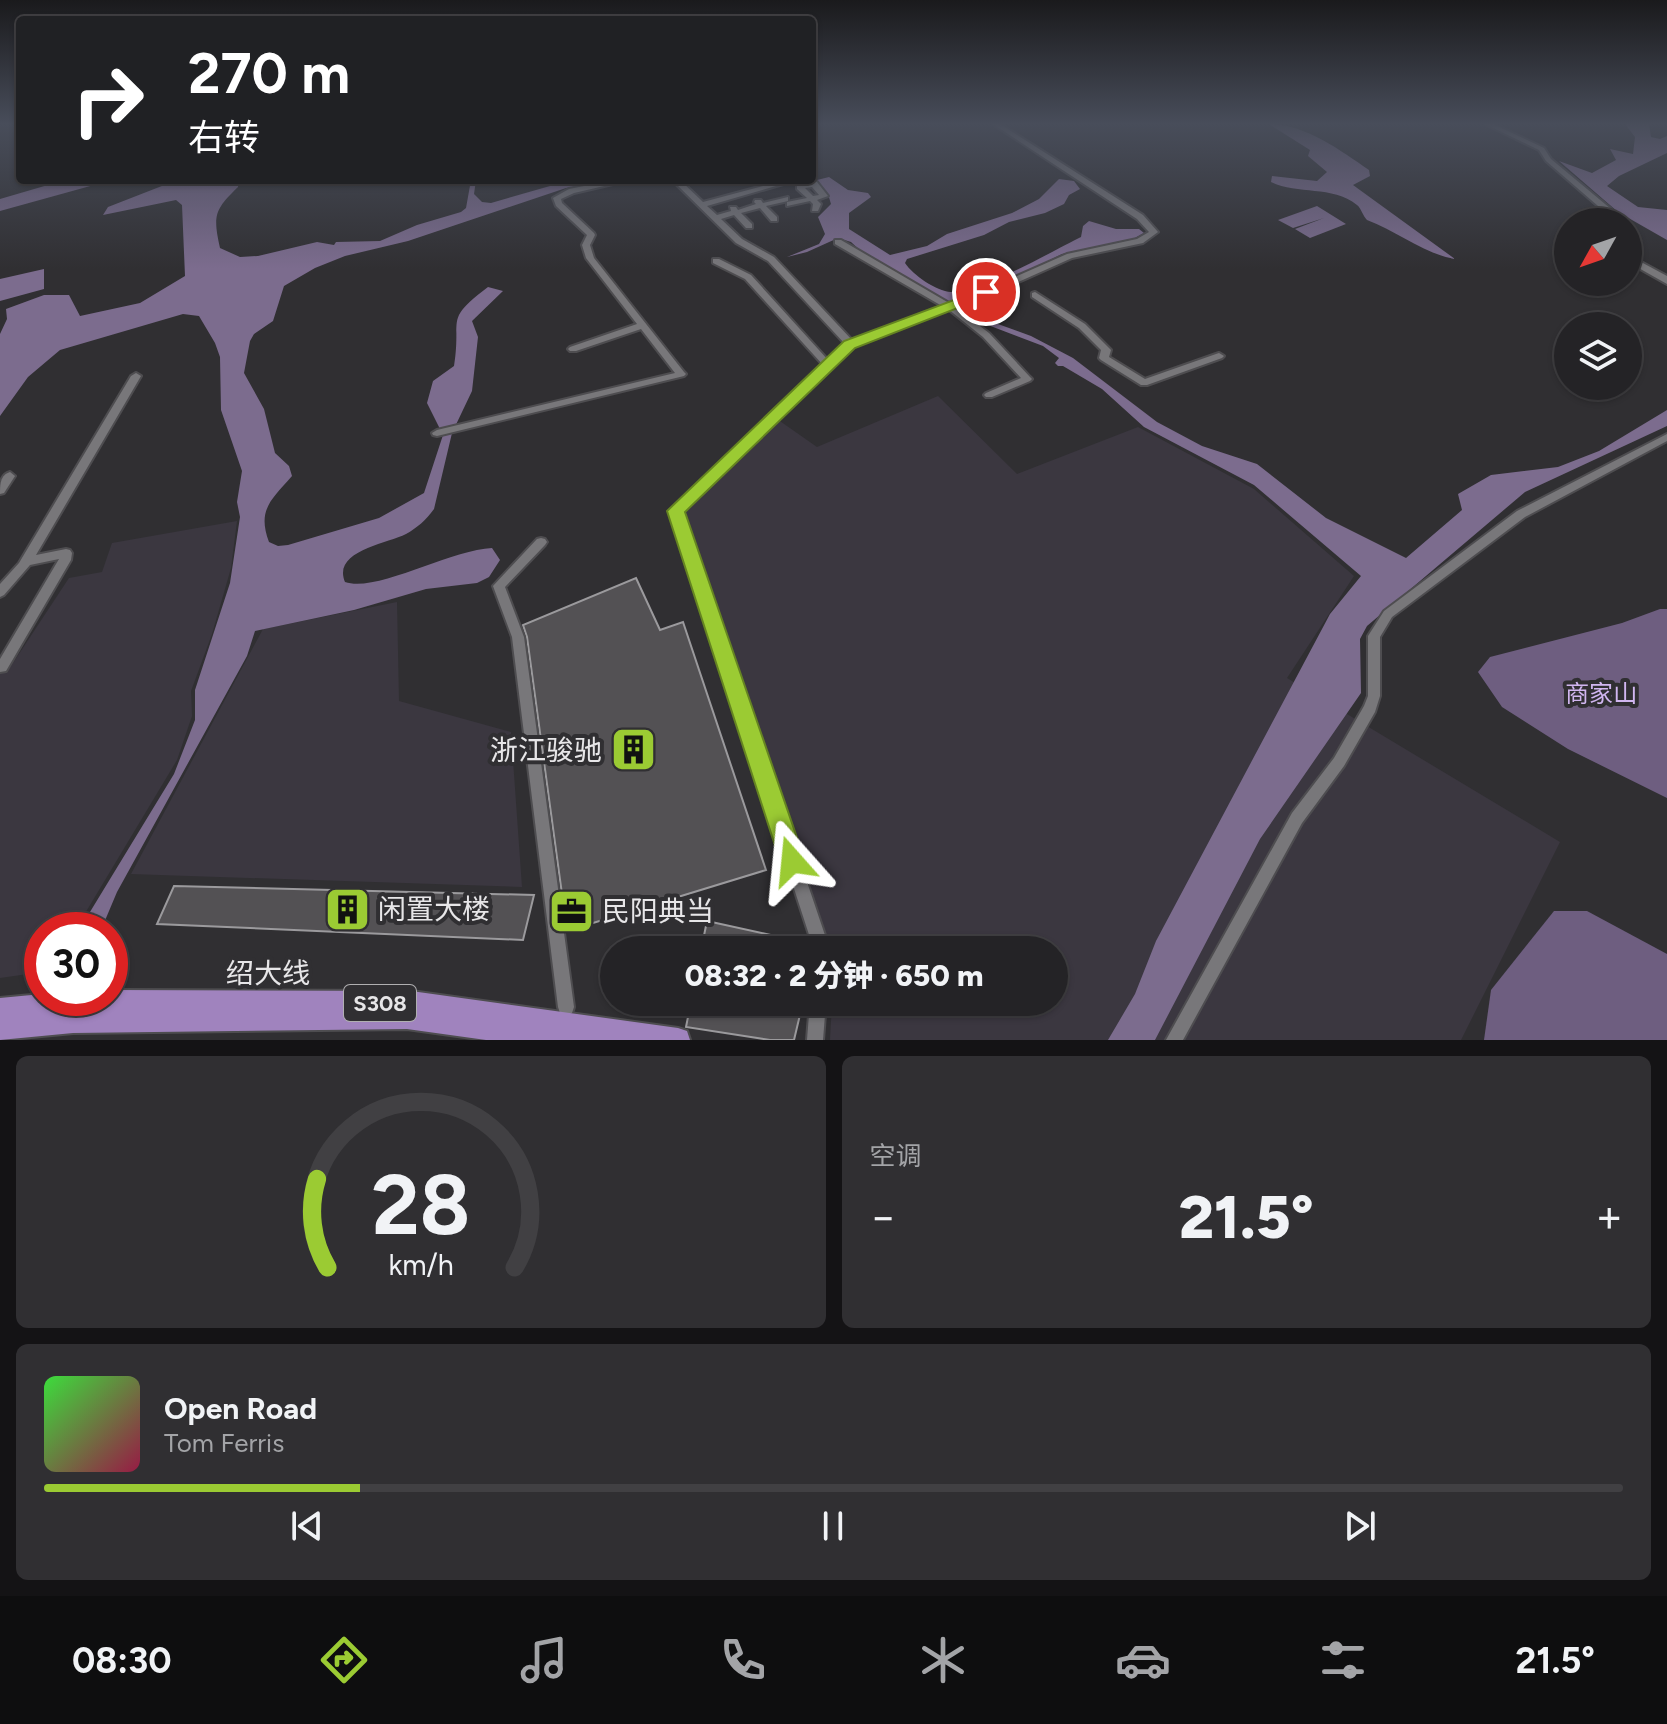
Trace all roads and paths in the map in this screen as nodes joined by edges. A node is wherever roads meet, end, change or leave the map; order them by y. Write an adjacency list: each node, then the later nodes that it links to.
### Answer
1 (1071, 173): 27 (street)
2 (1563, 173): 15 (street)
3 (606, 184): 28 (street)
4 (680, 184): 13 (street)
5 (777, 184): 8 (street)
6 (807, 184): 11 (street)
7 (814, 184): 11 (street)
8 (773, 185): 9 (street); 12 (street)
9 (748, 192): 10 (street); 14 (street)
10 (723, 199): 13 (street); 17 (street)
11 (811, 199): 12 (street); 16 (street)
12 (788, 201): 14 (street); 18 (street)
13 (701, 205): 19 (street)
14 (761, 205): 17 (street); 20 (street)
15 (1604, 208)
16 (815, 209)
17 (736, 212): 19 (street); 21 (street)
18 (798, 213)
19 (715, 218): 29 (street)
20 (774, 219)
21 (749, 226)
22 (838, 242): 27 (street)
23 (716, 261): 32 (street)
24 (1642, 266): 25 (street)
25 (1667, 281)
26 (1035, 295): 31 (street)
27 (953, 305): 29 (street); 34 (street)
28 (643, 325): 30 (street); 35 (street)
29 (850, 344): 32 (street)
30 (573, 349)
31 (1219, 356)
32 (828, 365): 43 (street)
33 (136, 376): 40 (street)
34 (989, 395)
35 (439, 433)
36 (1667, 437): 54 (street)
37 (10, 476): 38 (street)
38 (0, 490)
39 (541, 542): 44 (street)
40 (26, 561): 41 (street); 42 (street)
41 (0, 592)
42 (2, 667)
43 (817, 936)
44 (566, 1007)
45 (0, 1010): 50 (main road, 绍大线 / S308)
46 (128, 1010): 52 (main road, 绍大线 / S308)
47 (128, 1012): 51 (main road, 绍大线 / S308)
48 (42, 1016): 50 (main road, 绍大线 / S308)
49 (817, 1016): 53 (street)
50 (15, 1020)
51 (574, 1040)
52 (678, 1040)
53 (815, 1040)
54 (1174, 1040)

